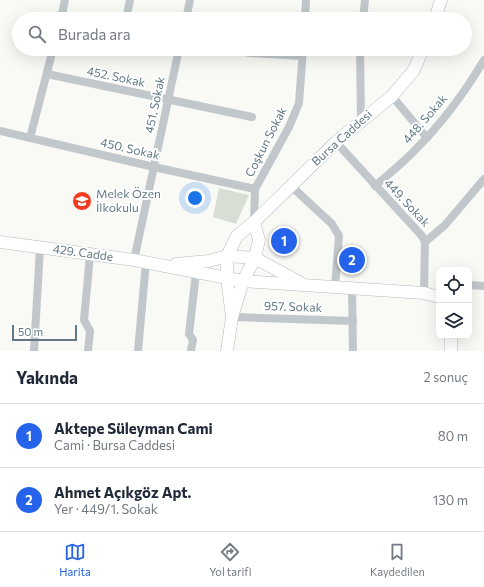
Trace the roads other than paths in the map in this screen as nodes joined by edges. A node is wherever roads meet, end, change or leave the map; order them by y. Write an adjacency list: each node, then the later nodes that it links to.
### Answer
1 (65, 0): 7 (street)
2 (130, 0): 8 (street)
3 (190, 0): 9 (street)
4 (306, 0): 10 (street)
5 (362, 0): 11 (street)
6 (441, 0): 12 (street)
7 (62, 12)
8 (127, 12)
9 (187, 12)
10 (305, 12)
11 (363, 12)
12 (437, 12)
13 (51, 56): 19 (street)
14 (177, 56): 21 (street, 451. Sokak)
15 (303, 56): 32 (street, Coşkun Sokak)
16 (360, 56): 23 (street)
17 (420, 56): 20 (street, Bursa Caddesi)
18 (484, 60): 26 (street, 448. Sokak)
19 (47, 74): 21 (street, 452. Sokak); 25 (street)
20 (392, 96): 23 (street, Bursa Caddesi); 26 (street)
21 (168, 100): 22 (street, 452. Sokak); 28 (street, 451. Sokak)
22 (252, 117)
23 (361, 120): 27 (street, Bursa Caddesi)
24 (0, 131): 25 (street, 450. Sokak)
25 (30, 138): 28 (street, 450. Sokak)
26 (427, 138): 31 (street, 448. Sokak)
27 (336, 142): 30 (street, Bursa Caddesi); 31 (street, 449. Sokak)
28 (154, 167): 32 (street, 450. Sokak); 40 (street, 451. Sokak)
29 (484, 179): 35 (street)
30 (291, 186): 33 (street, Bursa Caddesi); 48 (street)
31 (375, 186): 35 (street, 449. Sokak)
32 (255, 189): 33 (street, Coşkun Sokak)
33 (254, 222): 38 (street, Bursa Caddesi); 39 (street)
34 (0, 242): 36 (street, 429. Cadde)
35 (425, 242): 50 (street, 449. Sokak)
36 (40, 248): 37 (street, 429. Cadde); 55 (street)
37 (90, 254): 40 (street, 429. Cadde); 56 (street)
38 (227, 256): 39 (street); 41 (street); 43 (street)
39 (255, 258): 44 (street); 45 (street)
40 (140, 261): 41 (street, 429. Cadde); 57 (street, 451. Sokak)
41 (165, 265): 42 (street)
42 (196, 272): 43 (street); 58 (street)
43 (227, 278): 44 (street); 52 (street)
44 (243, 281): 45 (street); 52 (street)
45 (303, 284): 48 (street)
46 (472, 285): 47 (street)
47 (484, 286)
48 (335, 287): 49 (street)
49 (352, 289): 50 (street); 53 (street)
50 (424, 293): 51 (street)
51 (436, 296)
52 (232, 317): 53 (street, 957. Sokak); 59 (street)
53 (352, 321): 60 (street)
54 (451, 339): 61 (street)
55 (34, 351)
56 (88, 351)
57 (138, 351)
58 (191, 351)
59 (227, 351)
60 (352, 351)
61 (451, 351)

